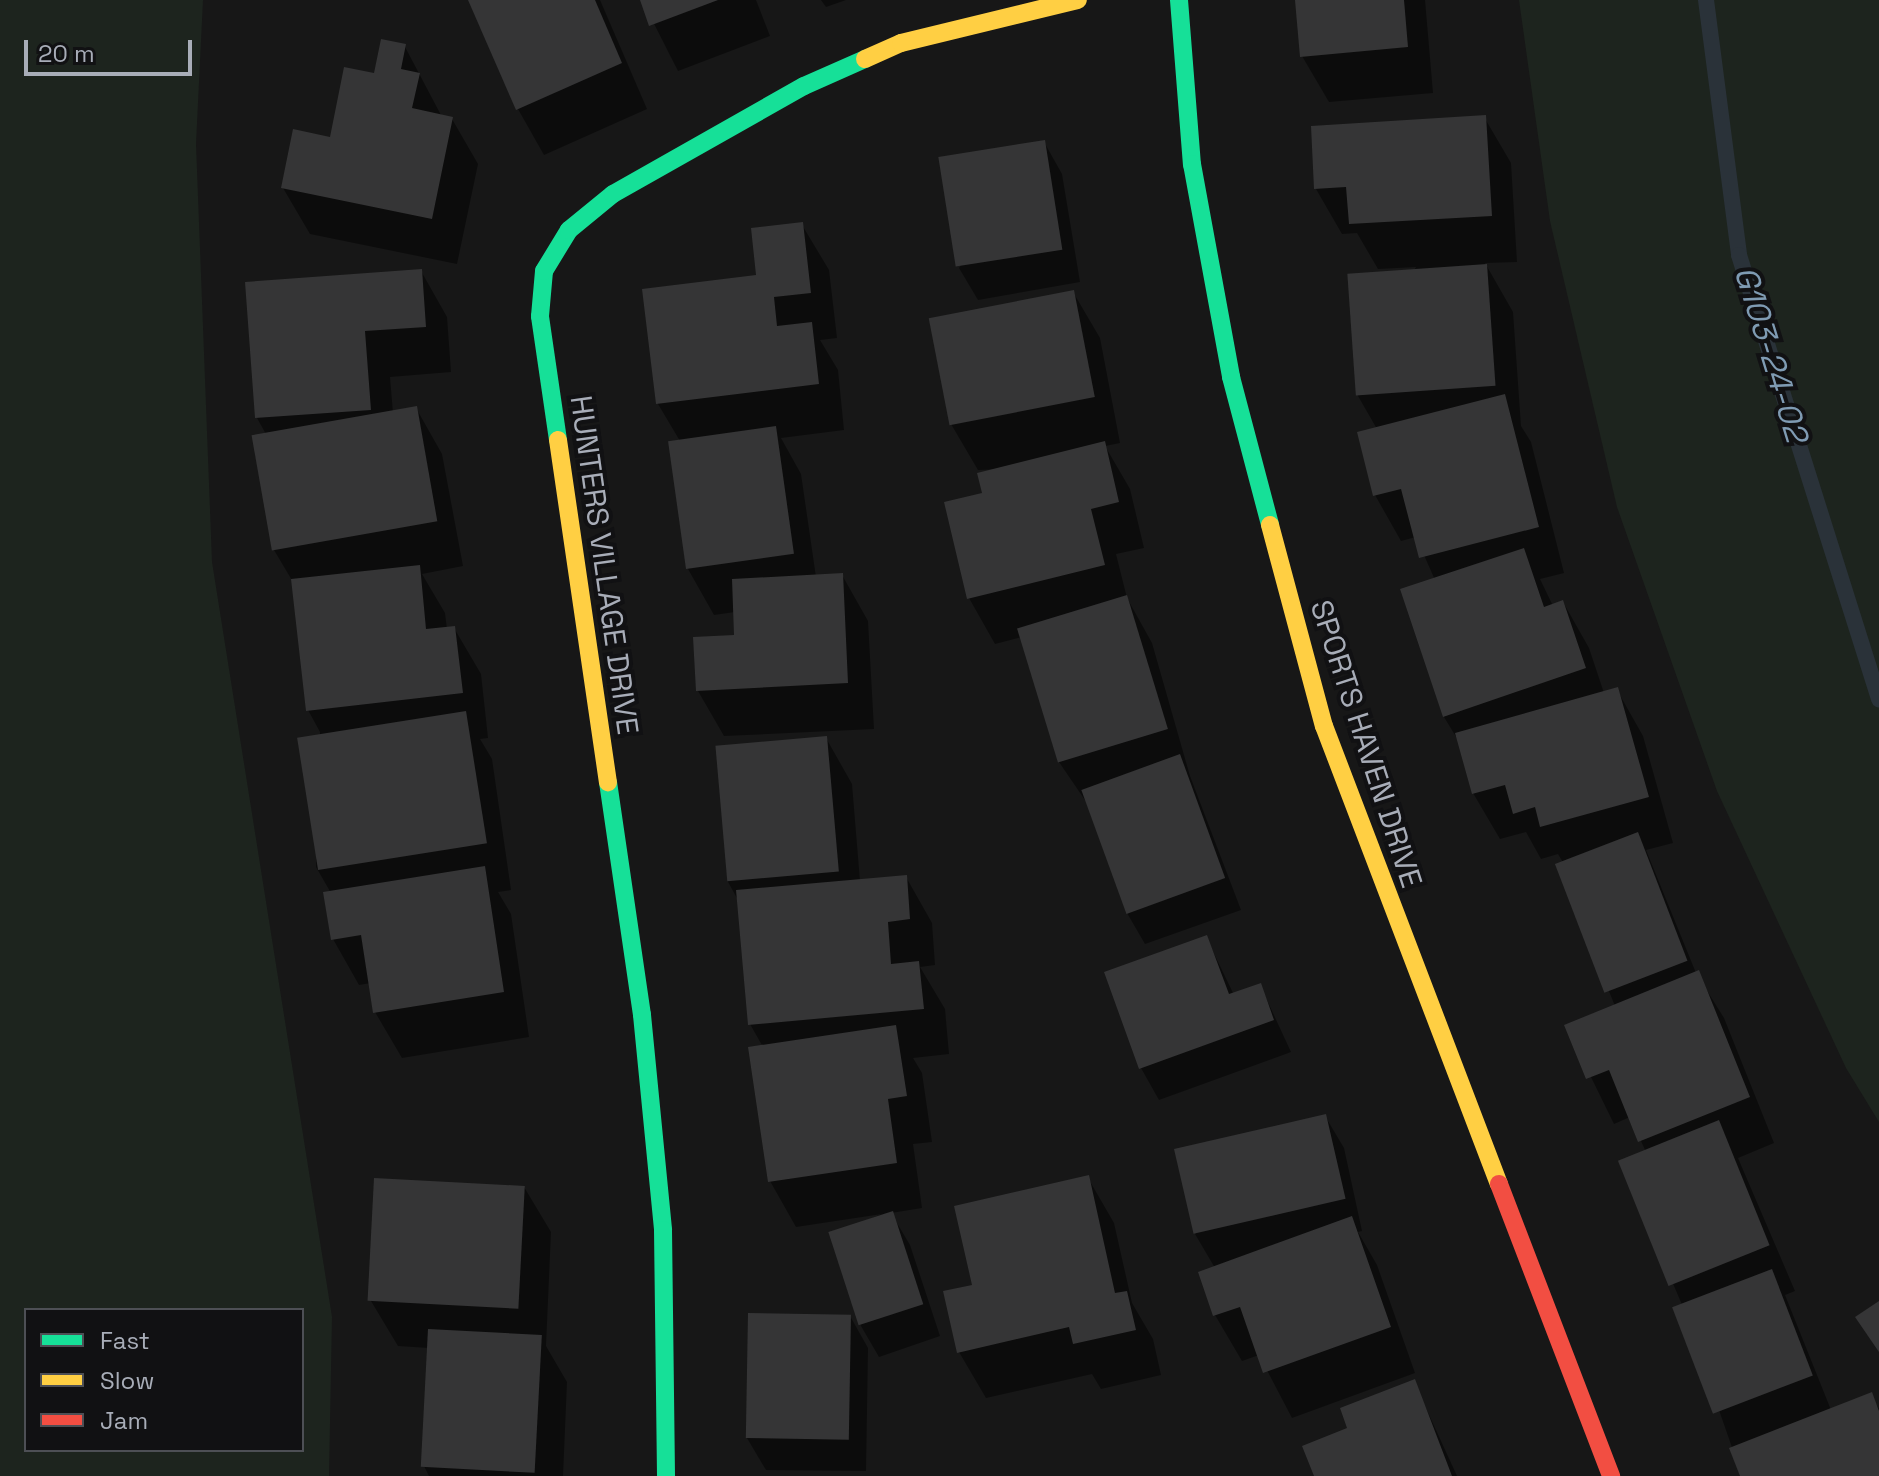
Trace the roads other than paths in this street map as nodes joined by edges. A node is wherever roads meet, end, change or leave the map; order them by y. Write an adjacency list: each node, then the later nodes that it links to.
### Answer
1 (1078, 0): 3 (street, HUNTERS VILLAGE DRIVE)
2 (1179, 0): 4 (street, SPORTS HAVEN DRIVE)
3 (666, 1476)
4 (1611, 1476)

